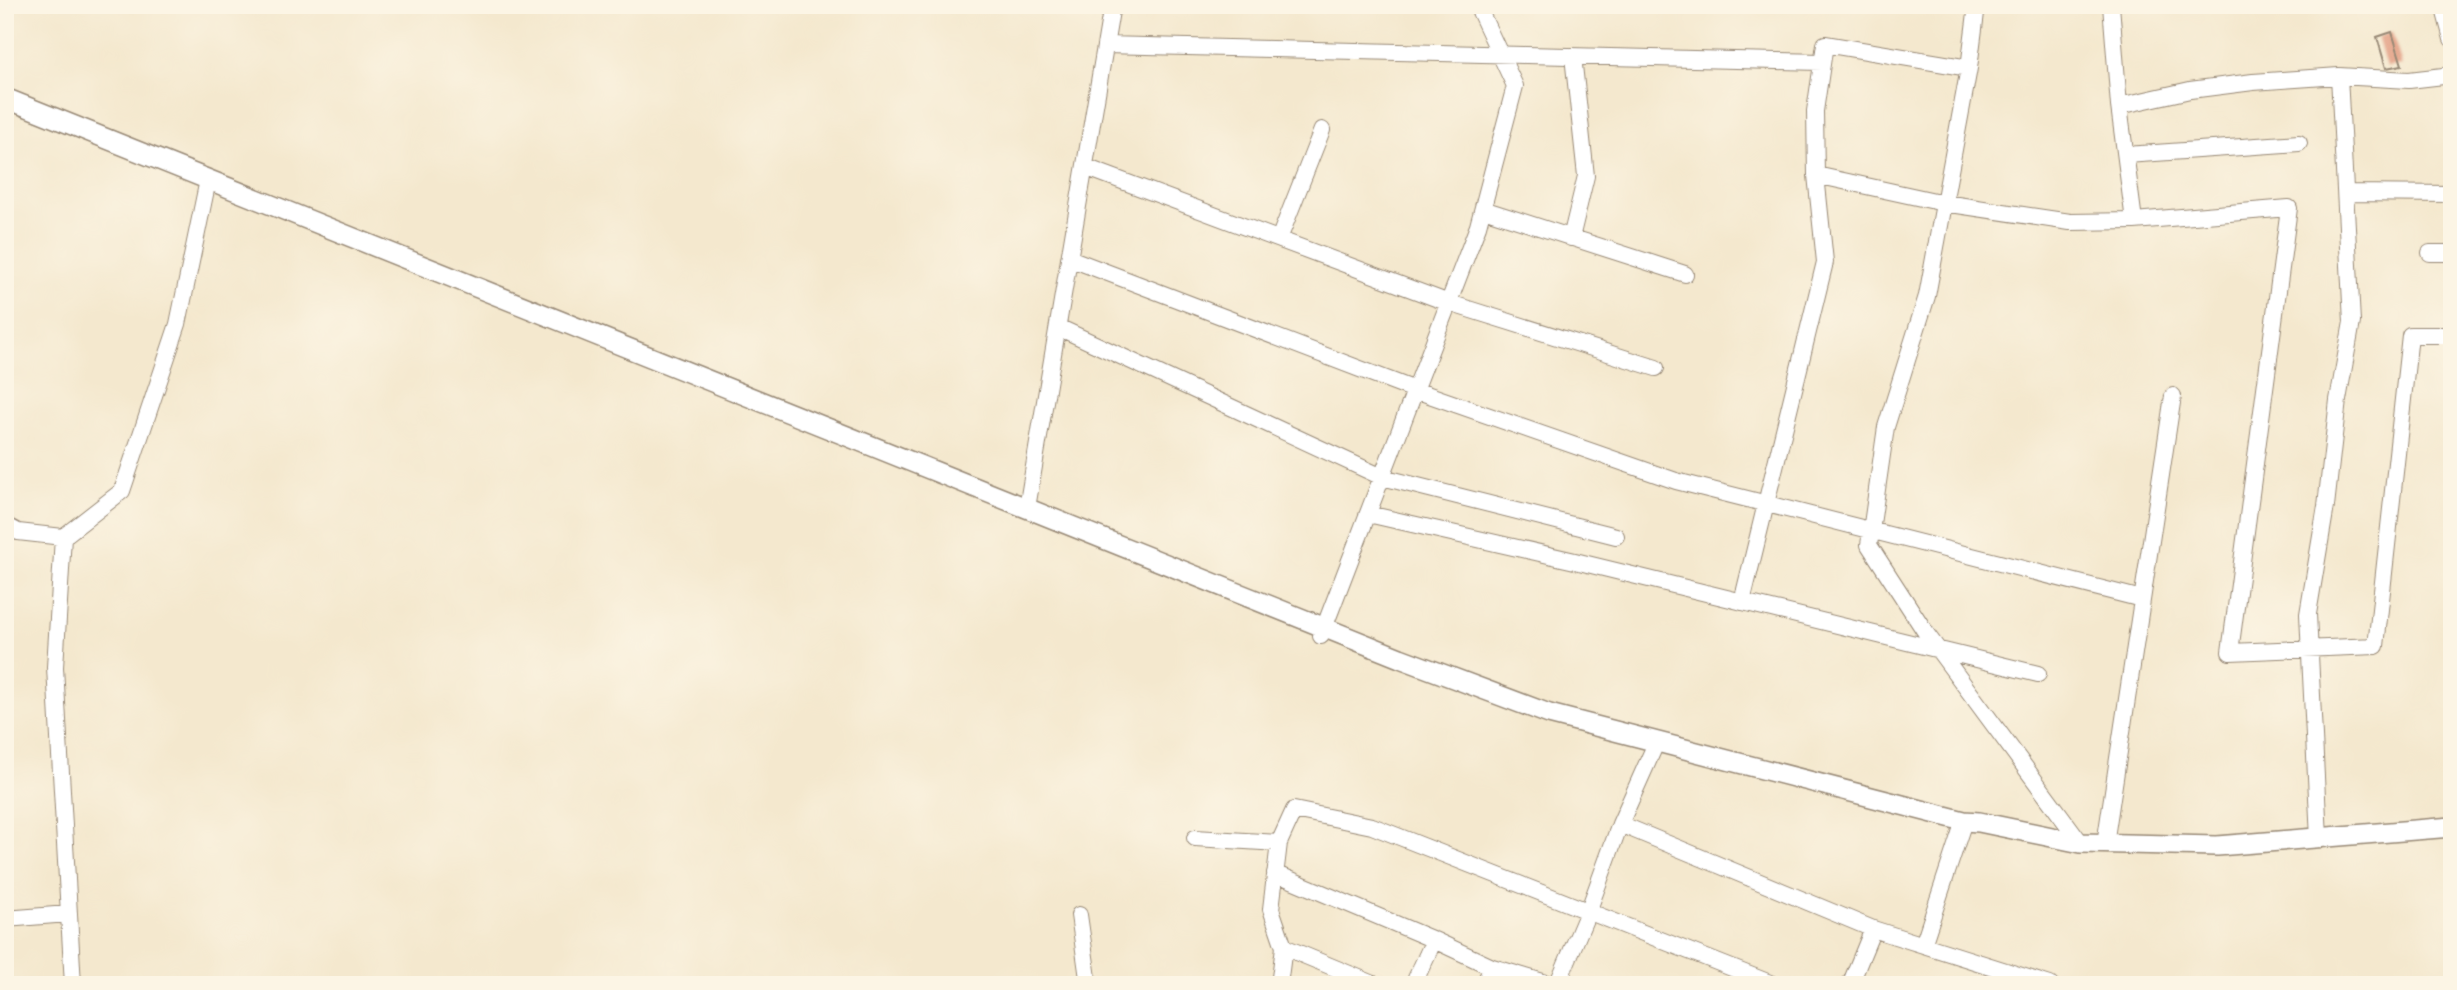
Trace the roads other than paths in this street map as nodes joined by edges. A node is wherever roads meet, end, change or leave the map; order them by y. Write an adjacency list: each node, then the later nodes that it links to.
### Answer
1 (1112, 5): 7 (street)
2 (1477, 5): 8 (street)
3 (1978, 5): 11 (street)
4 (2111, 5): 15 (street)
5 (2443, 5): 6 (street)
6 (2452, 39)
7 (1105, 44): 8 (street); 19 (street)
8 (1500, 54): 9 (street); 25 (street)
9 (1573, 56): 10 (street); 27 (street)
10 (1822, 62): 11 (street); 20 (street)
11 (1969, 68): 24 (street)
12 (2452, 75): 13 (street)
13 (2339, 76): 15 (street); 22 (street)
14 (5, 98): 21 (street)
15 (2119, 106): 18 (street)
16 (1322, 130): 28 (street)
17 (2300, 143): 18 (street)
18 (2126, 155): 26 (street)
19 (1084, 167): 28 (street); 31 (street)
20 (1816, 175): 24 (street); 40 (street)
21 (208, 180): 41 (street); 46 (street)
22 (2347, 193): 23 (street); 50 (street)
23 (2452, 194)
24 (1944, 203): 26 (street); 44 (street)
25 (1483, 209): 27 (street); 33 (street)
26 (2134, 221): 50 (street)
27 (1571, 238): 32 (street)
28 (1279, 239): 33 (street)
29 (2430, 253): 30 (street)
30 (2452, 253)
31 (1069, 258): 34 (street); 37 (street)
32 (1685, 274)
33 (1449, 303): 36 (street); 37 (street)
34 (1058, 327): 39 (street); 41 (street)
35 (2452, 335): 50 (street)
36 (1656, 368)
37 (1415, 390): 39 (street); 40 (street)
38 (2172, 396): 47 (street)
39 (1382, 477): 42 (street); 45 (street)
40 (1765, 504): 44 (street); 48 (street)
41 (1027, 508): 49 (street)
42 (1368, 514): 48 (street); 49 (street)
43 (5, 525): 46 (street)
44 (1871, 531): 47 (street); 51 (street)
45 (1616, 536)
46 (63, 537): 64 (street)
47 (2142, 599): 61 (street)
48 (1742, 602): 51 (street)
49 (1322, 632): 53 (street)
50 (2310, 649): 58 (street)
51 (1938, 650): 52 (street); 60 (street)
52 (2038, 674)
53 (1657, 741): 54 (street); 55 (street)
54 (1964, 821): 60 (street); 69 (street)
55 (1620, 824): 63 (street); 67 (street)
56 (2452, 827): 58 (street)
57 (1195, 838): 59 (street)
58 (2319, 838): 61 (street)
59 (1279, 843): 62 (street); 63 (street)
60 (2081, 843): 61 (street)
61 (2105, 844)
62 (1276, 873): 68 (street); 70 (street)
63 (1588, 912): 78 (street); 79 (street)
64 (68, 914): 66 (street); 72 (street)
65 (1079, 915): 73 (street)
66 (5, 919)
67 (1873, 929): 69 (street); 80 (street)
68 (1434, 940): 71 (street); 76 (street)
69 (1923, 945): 81 (street)
70 (1284, 947): 74 (street); 75 (street)
71 (1492, 967): 77 (street); 78 (street)
72 (73, 985)
73 (1089, 985)
74 (1279, 985)
75 (1376, 985)
76 (1413, 985)
77 (1484, 985)
78 (1555, 985)
79 (1775, 985)
80 (1850, 985)
81 (2050, 985)

